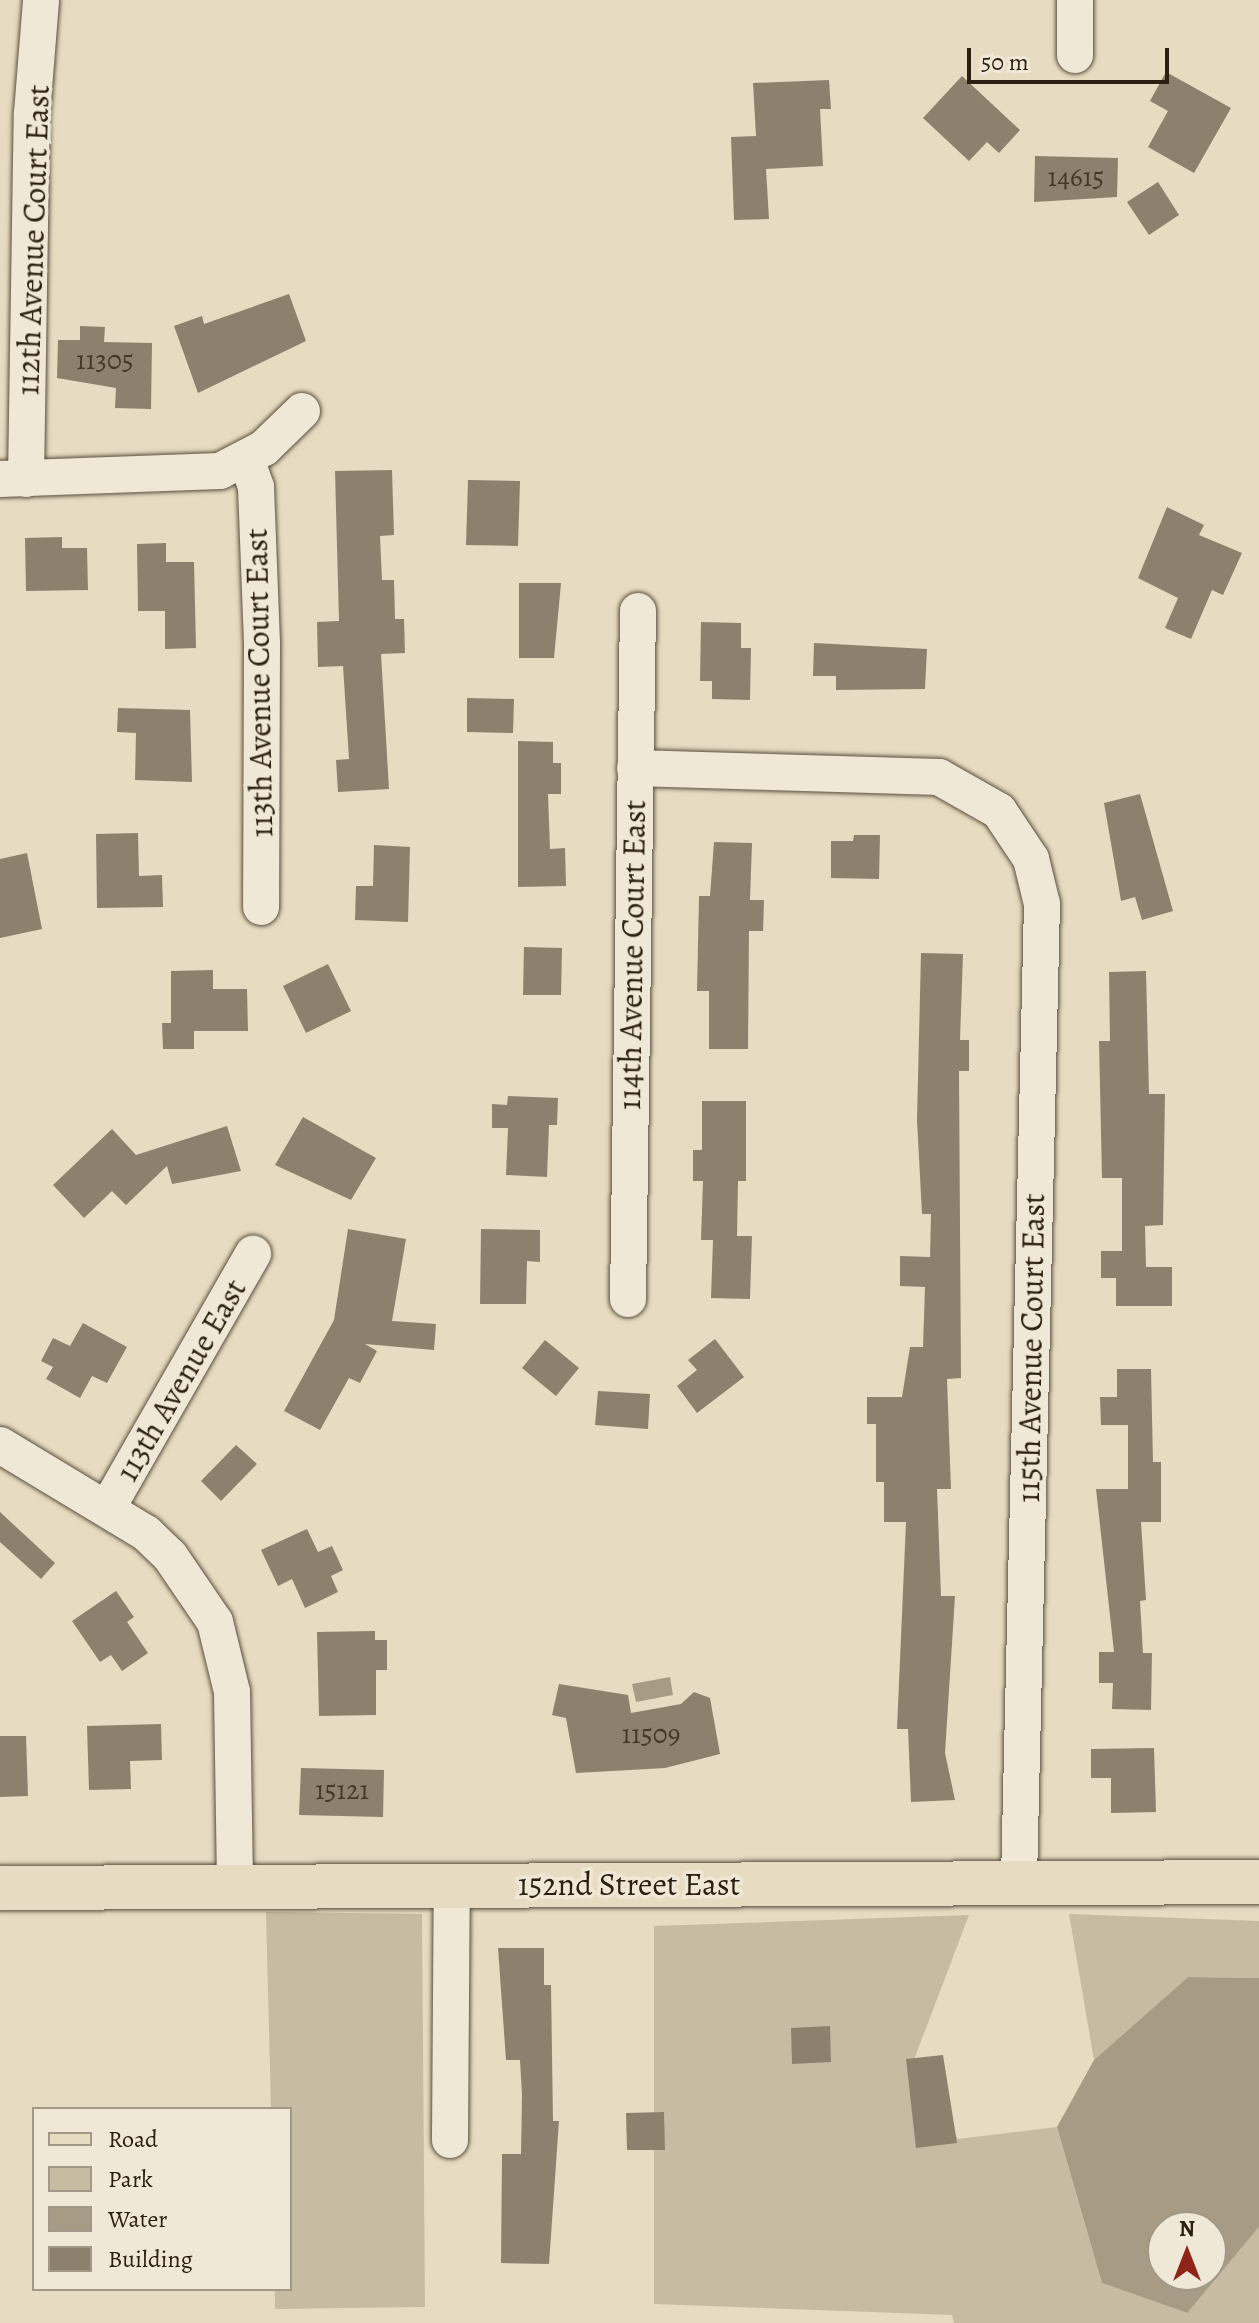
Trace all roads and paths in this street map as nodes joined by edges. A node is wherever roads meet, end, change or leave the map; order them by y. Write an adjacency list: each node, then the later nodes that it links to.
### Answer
1 (41, 0): 6 (street, 112th Avenue Court East)
2 (1075, 0): 3 (street)
3 (1075, 55)
4 (302, 411): 5 (street)
5 (247, 461): 6 (street); 9 (street, 113th Avenue Court East)
6 (13, 479)
7 (638, 611): 8 (street, 114th Avenue Court East)
8 (635, 768): 11 (street, 114th Avenue Court East); 14 (street, 115th Avenue Court East)
9 (261, 907)
10 (253, 1254): 13 (street, 113th Avenue East)
11 (628, 1299)
12 (0, 1445): 13 (street)
13 (108, 1507): 17 (street)
14 (1019, 1882): 15 (main road, 152nd Street East); 16 (main road, 152nd Street East)
15 (1259, 1882)
16 (452, 1885): 17 (main road, 152nd Street East); 19 (street)
17 (235, 1886): 18 (main road, 152nd Street East)
18 (0, 1888)
19 (450, 2140)

